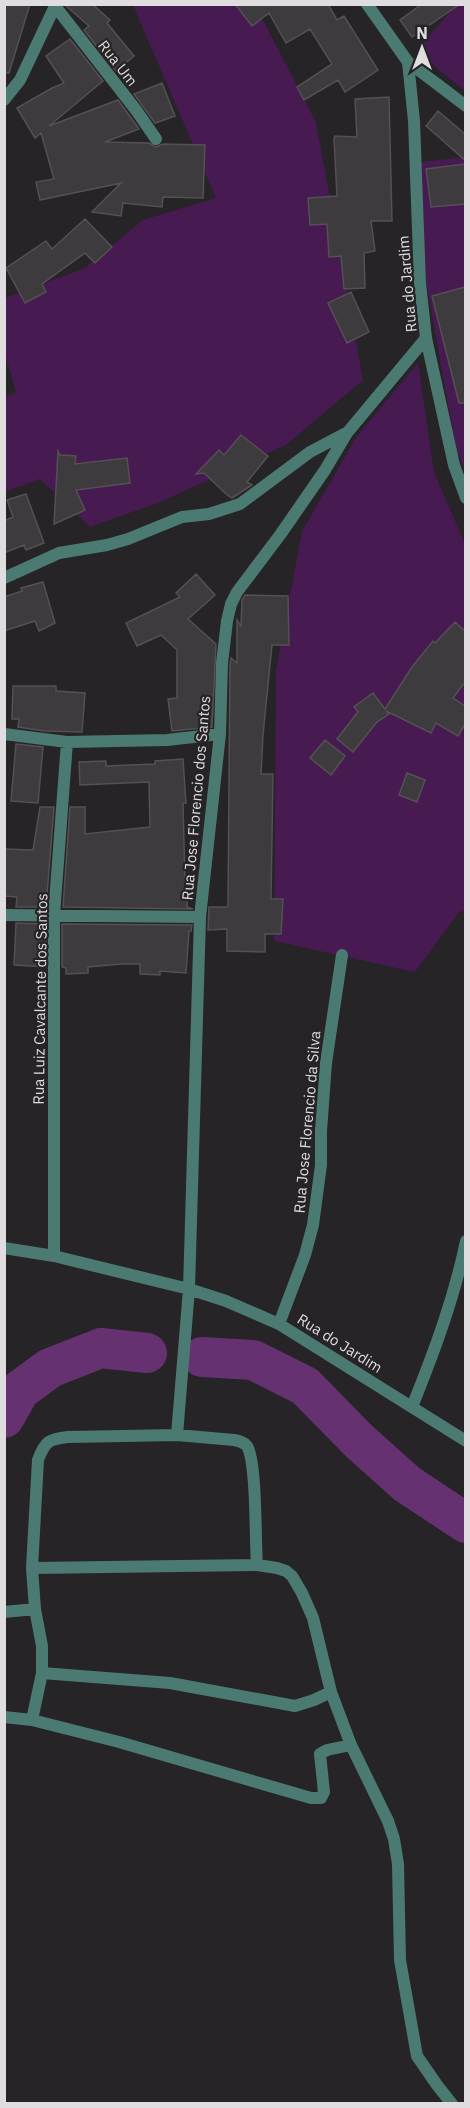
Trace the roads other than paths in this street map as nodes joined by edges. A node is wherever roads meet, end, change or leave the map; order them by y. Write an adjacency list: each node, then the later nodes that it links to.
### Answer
1 (367, 4): 3 (street)
2 (55, 5): 4 (street); 6 (street, Rua Um)
3 (408, 62): 5 (street); 7 (street, Rua do Jardim)
4 (4, 100)
5 (465, 106)
6 (156, 139)
7 (426, 338): 8 (street, Rua Jose Florencio dos Santos); 9 (street, Rua do Jardim)
8 (347, 433): 10 (street); 12 (street, Rua Jose Florencio dos Santos)
9 (465, 498)
10 (4, 578)
11 (4, 734): 13 (street)
12 (220, 734): 13 (street); 16 (street, Rua Jose Florencio dos Santos)
13 (67, 742): 15 (street, Rua Luiz Cavalcante dos Santos)
14 (4, 915): 15 (street)
15 (54, 915): 16 (street); 20 (street, Rua Luiz Cavalcante dos Santos)
16 (200, 917): 21 (street, Rua Jose Florencio dos Santos)
17 (342, 955): 22 (street, Rua Jose Florencio da Silva)
18 (465, 1241): 23 (street)
19 (4, 1248): 20 (street, Rua do Jardim)
20 (54, 1256): 21 (street, Rua do Jardim)
21 (189, 1289): 22 (street, Rua do Jardim); 24 (street, Rua Jose Florencio dos Santos)
22 (279, 1324): 23 (street, Rua do Jardim)
23 (412, 1407): 25 (street, Rua do Jardim)
24 (177, 1435): 26 (street); 27 (street)
25 (465, 1441)
26 (257, 1565): 27 (street); 31 (street)
27 (32, 1568): 28 (street)
28 (35, 1609): 29 (street); 30 (street)
29 (4, 1612)
30 (42, 1673): 31 (street); 33 (street)
31 (331, 1692): 34 (street)
32 (4, 1717): 33 (street)
33 (32, 1720): 34 (street)
34 (351, 1745): 35 (street)
35 (452, 2103)

